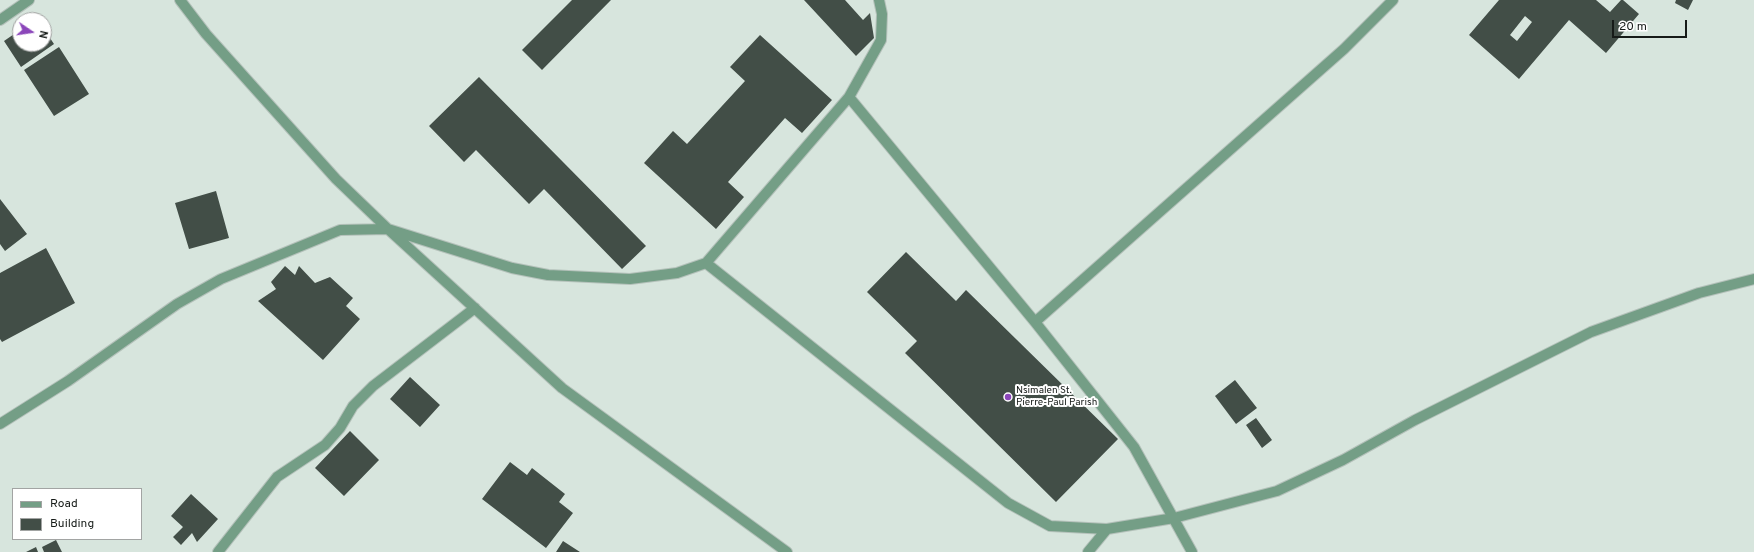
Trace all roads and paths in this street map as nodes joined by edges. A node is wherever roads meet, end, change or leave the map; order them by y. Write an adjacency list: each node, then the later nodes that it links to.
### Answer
1 (29, 0): 5 (street)
2 (180, 0): 7 (street)
3 (879, 0): 6 (street)
4 (1393, 0): 11 (street)
5 (0, 20)
6 (849, 97): 8 (street); 11 (street)
7 (388, 228): 8 (street); 10 (street); 12 (street)
8 (706, 263): 14 (street)
9 (1754, 279): 13 (street)
10 (475, 308): 15 (street); 16 (street)
11 (1035, 322): 13 (street)
12 (0, 424)
13 (1174, 518): 14 (street); 18 (street)
14 (1107, 529): 17 (street)
15 (218, 552)
16 (787, 552)
17 (1088, 552)
18 (1192, 552)

